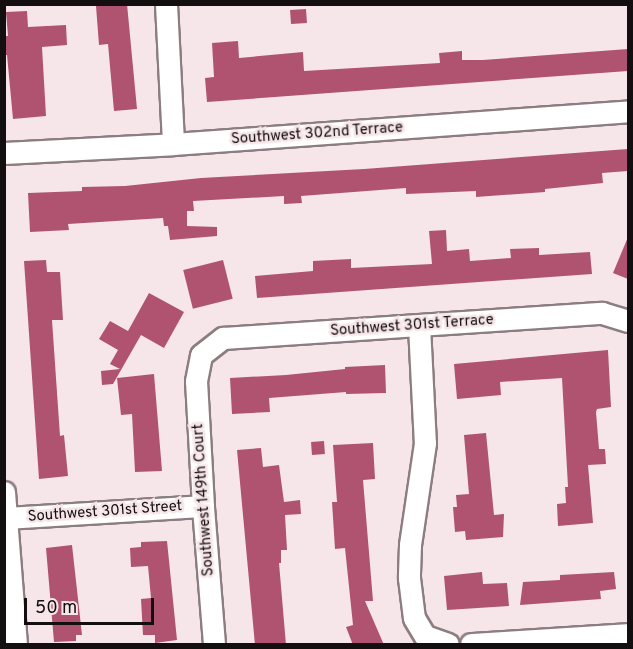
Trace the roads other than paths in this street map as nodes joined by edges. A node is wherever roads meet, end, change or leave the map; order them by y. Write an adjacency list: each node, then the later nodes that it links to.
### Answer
1 (166, 4): 3 (street)
2 (628, 111): 3 (street, Southwest 302nd Terrace)
3 (173, 144): 4 (street, Southwest 302nd Terrace)
4 (4, 153)
5 (628, 321): 6 (street, Southwest 301st Terrace)
6 (419, 326): 7 (street, Southwest 301st Terrace); 14 (street)
7 (201, 355): 9 (street, Southwest 149th Court)
8 (4, 492): 10 (street)
9 (202, 506): 10 (street, Southwest 301st Street); 13 (street, Southwest 149th Court)
10 (7, 519): 12 (street)
11 (628, 634): 15 (street)
12 (16, 645)
13 (214, 645)
14 (448, 645)
15 (471, 645)

